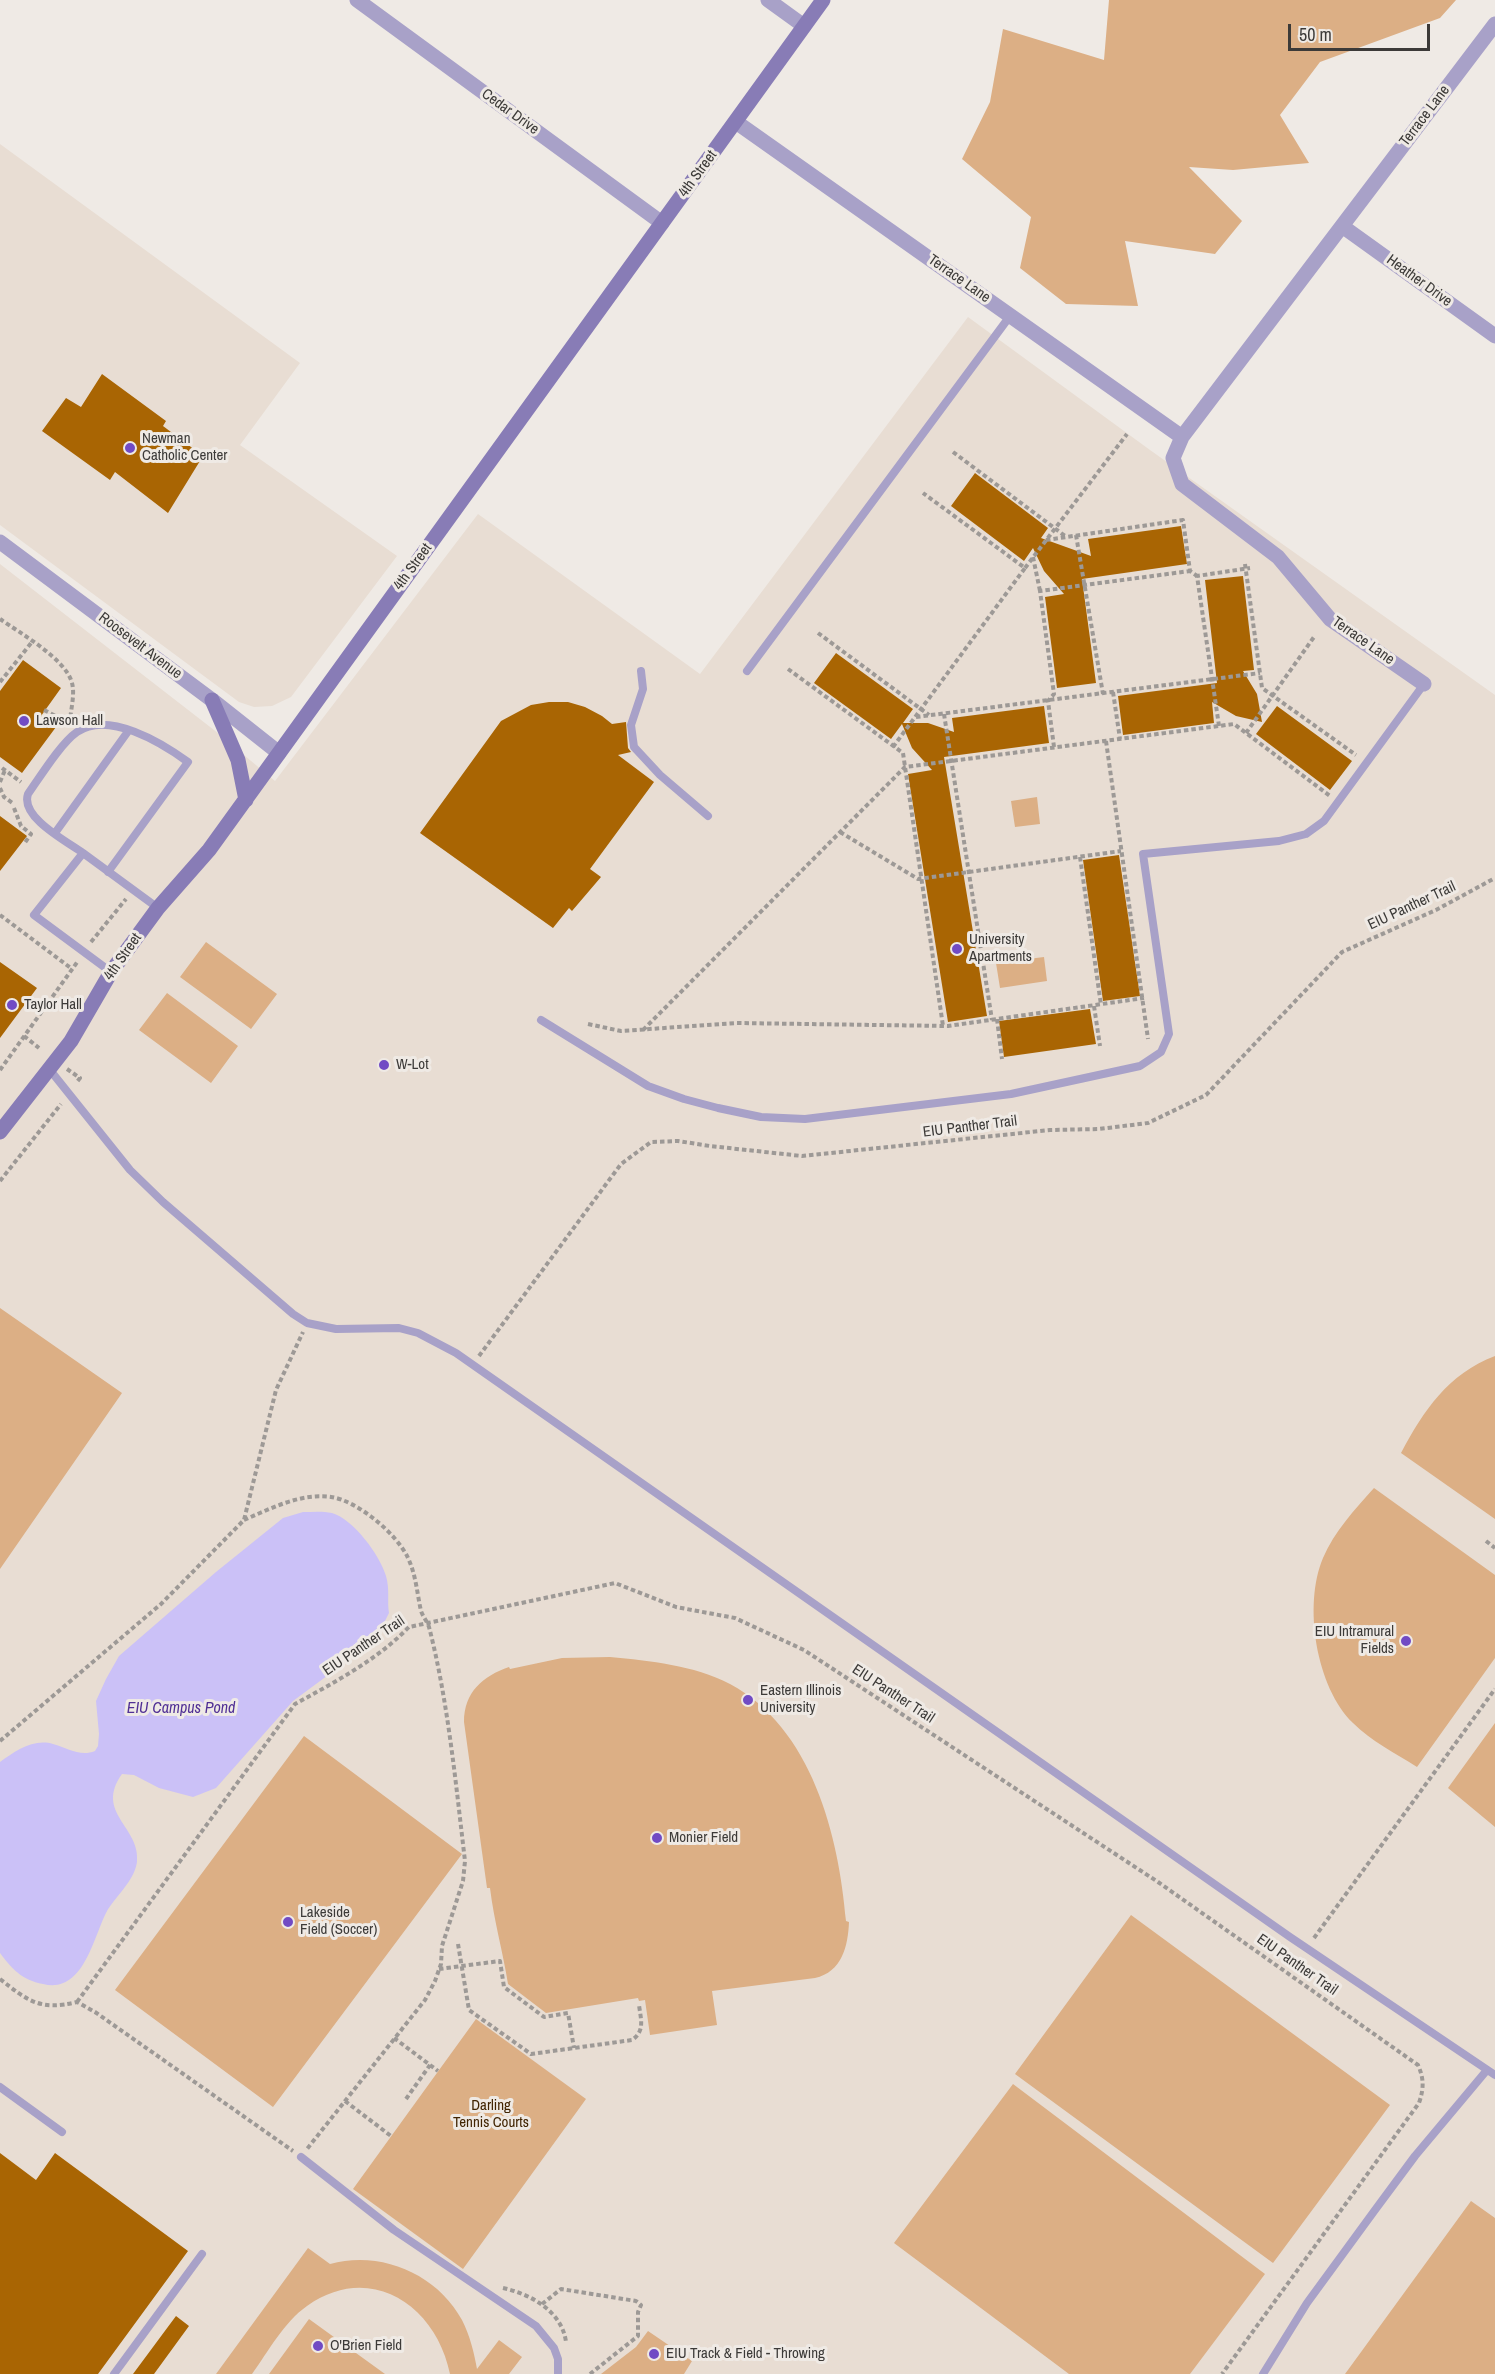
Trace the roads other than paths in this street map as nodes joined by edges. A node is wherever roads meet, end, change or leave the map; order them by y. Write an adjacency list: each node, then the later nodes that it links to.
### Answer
1 (357, 0): 7 (street, Cedar Drive)
2 (768, 0): 5 (street)
3 (824, 0): 5 (street, 4th Street)
4 (1495, 24): 8 (street, Terrace Lane)
5 (804, 26): 6 (street, 4th Street)
6 (735, 122): 7 (street, 4th Street); 9 (street, Terrace Lane)
7 (662, 223): 18 (street, 4th Street)
8 (1342, 226): 10 (street, Heather Drive); 11 (street, Terrace Lane)
9 (1010, 316): 11 (street, Terrace Lane); 14 (lane)
10 (1495, 336)
11 (1182, 437): 15 (street, Terrace Lane)
12 (0, 542): 16 (street, Roosevelt Avenue)
13 (641, 671): 20 (lane)
14 (747, 671)
15 (1424, 684): 26 (lane)
16 (212, 700): 18 (street, Roosevelt Avenue); 19 (street)
17 (129, 730): 21 (lane); 21 (lane); 23 (lane)
18 (279, 753): 19 (street, 4th Street)
19 (246, 800): 24 (street, 4th Street)
20 (708, 816)
21 (55, 833): 22 (lane)
22 (83, 853): 23 (lane); 25 (lane)
23 (108, 872): 24 (lane)
24 (158, 908): 25 (street, 4th Street)
25 (111, 972): 27 (street, 4th Street)
26 (541, 1020)
27 (57, 1068): 28 (street, 4th Street); 29 (lane)
28 (0, 1132)
29 (1487, 2070): 30 (lane); 37 (lane)
30 (1495, 2075)
31 (0, 2087): 32 (lane)
32 (62, 2132)
33 (301, 2157): 36 (lane)
34 (202, 2254): 35 (lane)
35 (114, 2374)
36 (558, 2374)
37 (1263, 2374)

